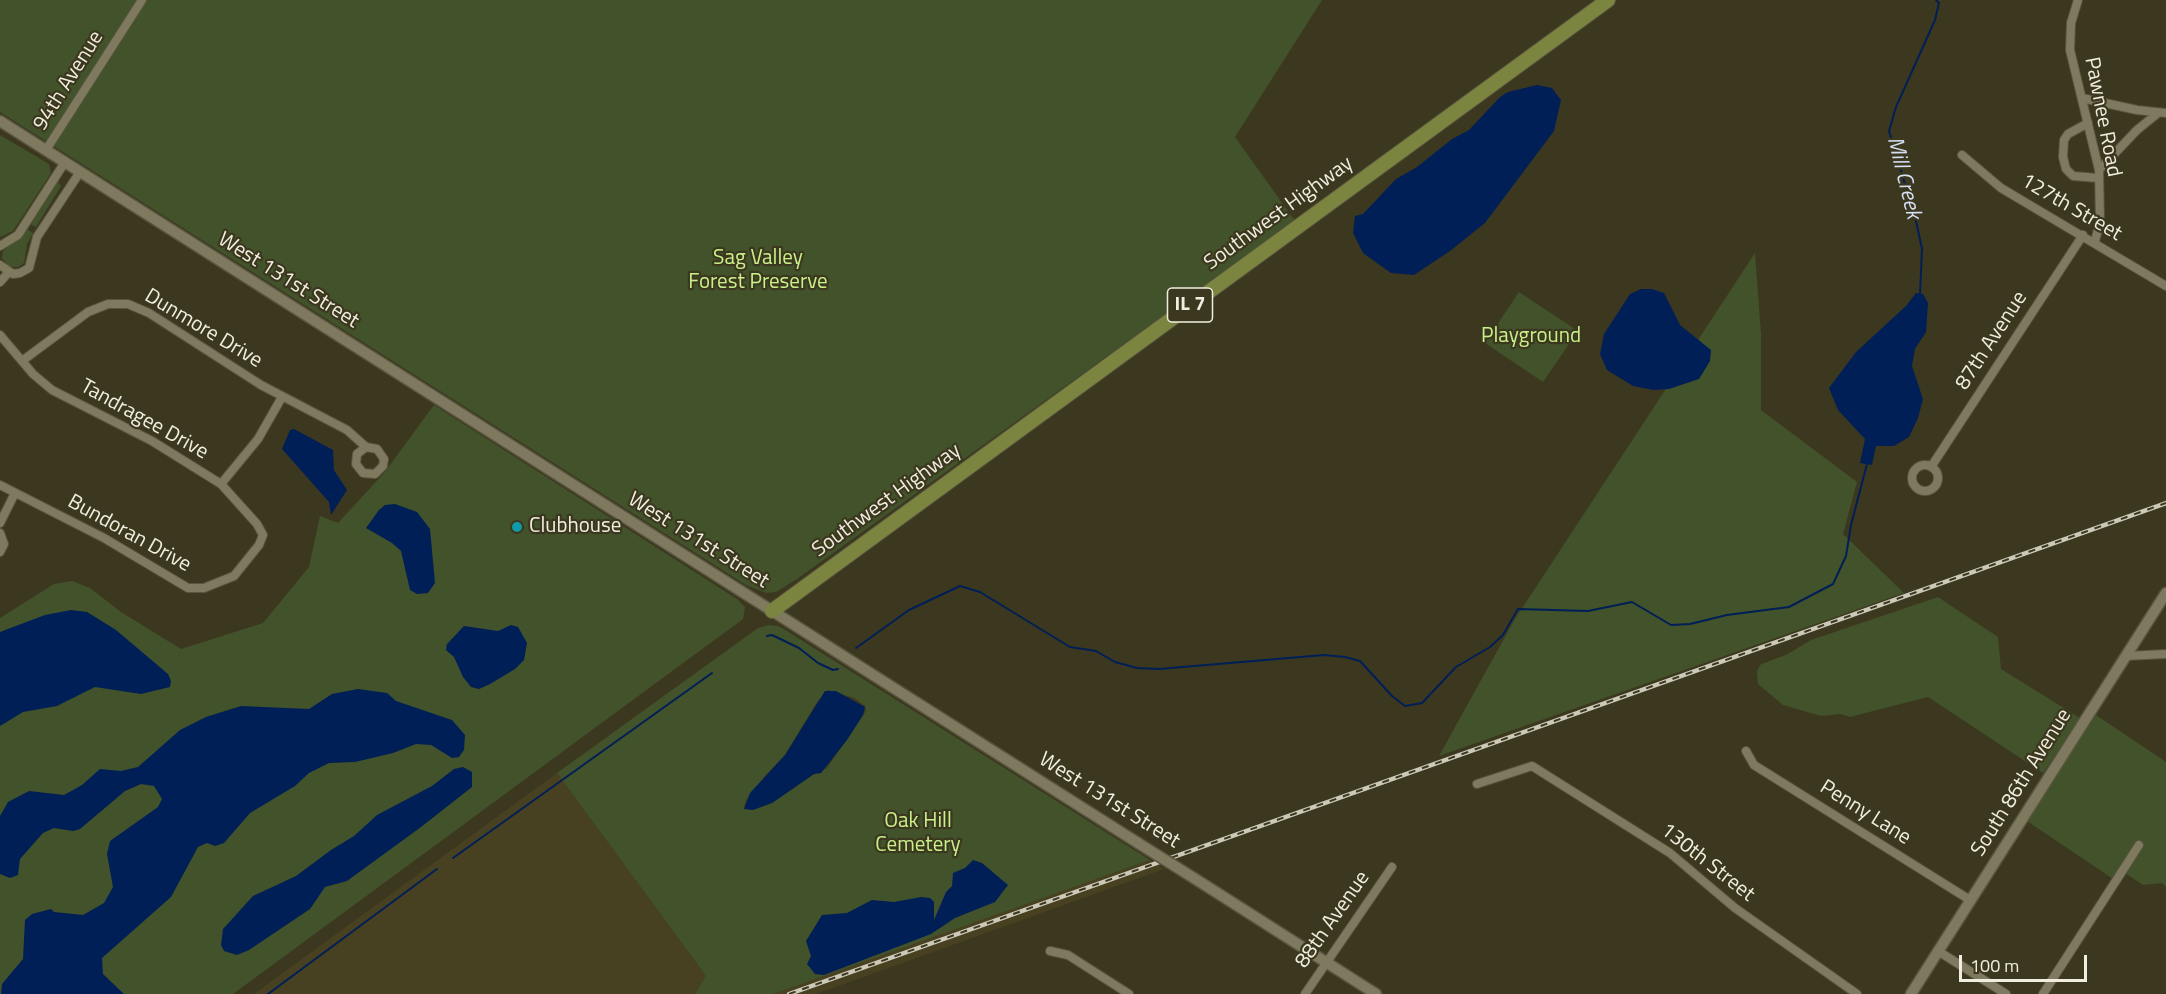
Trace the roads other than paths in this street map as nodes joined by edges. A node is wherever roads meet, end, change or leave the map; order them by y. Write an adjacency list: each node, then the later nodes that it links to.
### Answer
1 (142, 0): 8 (street, 94th Avenue)
2 (1608, 0): 33 (main road, Southwest Highway / IL 7)
3 (2078, 0): 4 (street, Pawnee Road)
4 (2082, 98): 5 (street); 7 (street, Pawnee Road)
5 (2162, 113): 12 (street)
6 (0, 121): 8 (street, West 131st Street)
7 (2088, 123): 12 (street, Pawnee Road); 12 (street)
8 (46, 150): 10 (street, West 131st Street)
9 (1962, 155): 13 (street, 127th Street)
10 (65, 162): 11 (street, West 131st Street); 15 (street)
11 (80, 172): 17 (street); 33 (street, West 131st Street)
12 (2098, 174): 14 (street, Pawnee Road)
13 (2083, 235): 14 (street, 127th Street); 24 (street, 87th Avenue)
14 (2095, 242): 19 (street, 127th Street)
15 (0, 246)
16 (0, 265): 17 (street)
17 (8, 273): 18 (street)
18 (0, 282)
19 (2166, 286)
20 (0, 335): 21 (street, Tandragee Drive)
21 (22, 361): 22 (street, Dunmore Drive); 25 (street, Tandragee Drive)
22 (282, 397): 23 (street, Dunmore Drive); 25 (street)
23 (366, 447)
24 (1931, 467)
25 (221, 484): 30 (street, Tandragee Drive)
26 (0, 485): 27 (street, Bundoran Drive)
27 (15, 493): 28 (street); 30 (street, Bundoran Drive)
28 (0, 523)
29 (0, 533): 31 (street)
30 (262, 541)
31 (0, 552)
32 (2166, 593): 35 (street, South 86th Avenue)
33 (772, 611): 43 (street, West 131st Street, bridge)
34 (2166, 654): 35 (street)
35 (2126, 656): 40 (street, South 86th Avenue)
36 (1746, 751): 40 (street, Penny Lane)
37 (1477, 784): 47 (street, 130th Street)
38 (2139, 845): 50 (street)
39 (1392, 867): 43 (street, 88th Avenue)
40 (1970, 900): 42 (street, South 86th Avenue)
41 (1050, 951): 44 (street)
42 (1938, 951): 48 (street, South 86th Avenue); 49 (street)
43 (1326, 962): 45 (street, 88th Avenue); 46 (street, West 131st Street)
44 (1129, 994)
45 (1305, 994)
46 (1376, 994)
47 (1857, 994)
48 (1911, 994)
49 (2006, 994)
50 (2043, 994)

